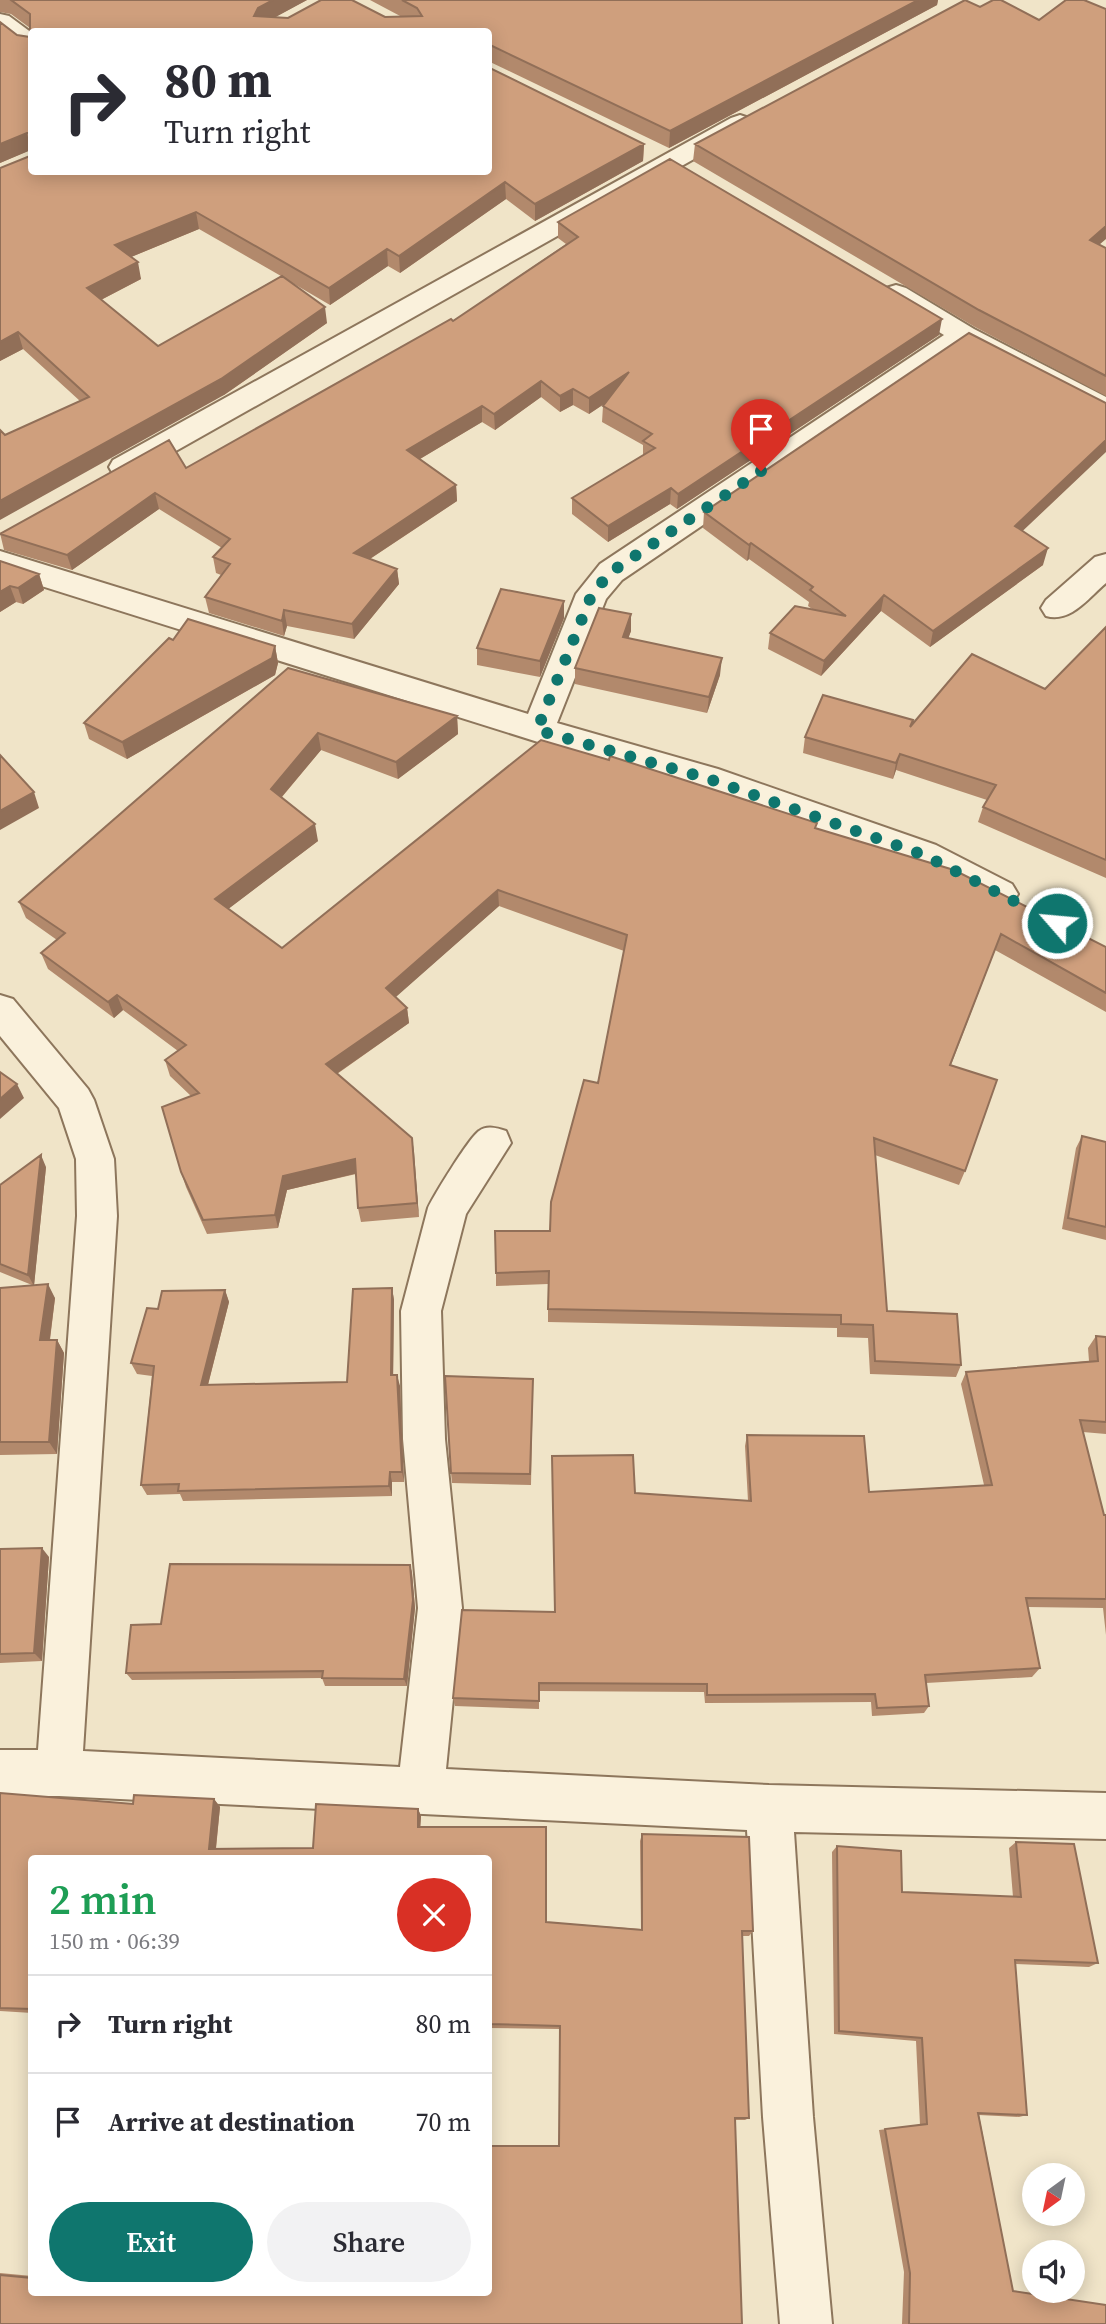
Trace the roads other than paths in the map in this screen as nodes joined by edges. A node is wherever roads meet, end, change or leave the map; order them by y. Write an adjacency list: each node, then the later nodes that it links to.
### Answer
1 (0, 21): 2 (street)
2 (28, 42)
3 (766, 109): 7 (street)
4 (870, 279): 5 (street)
5 (964, 335): 6 (street); 11 (street)
6 (1106, 409)
7 (97, 482)
8 (0, 562): 11 (street)
9 (1106, 565): 10 (street)
10 (1057, 608)
11 (537, 730): 12 (street)
12 (1030, 910)
13 (0, 1010): 16 (street)
14 (492, 1143): 17 (street)
15 (0, 1773): 16 (street)
16 (59, 1773): 17 (street)
17 (421, 1790): 18 (street)
18 (769, 1808): 19 (street); 20 (street)
19 (1106, 1816)
20 (806, 2324)

